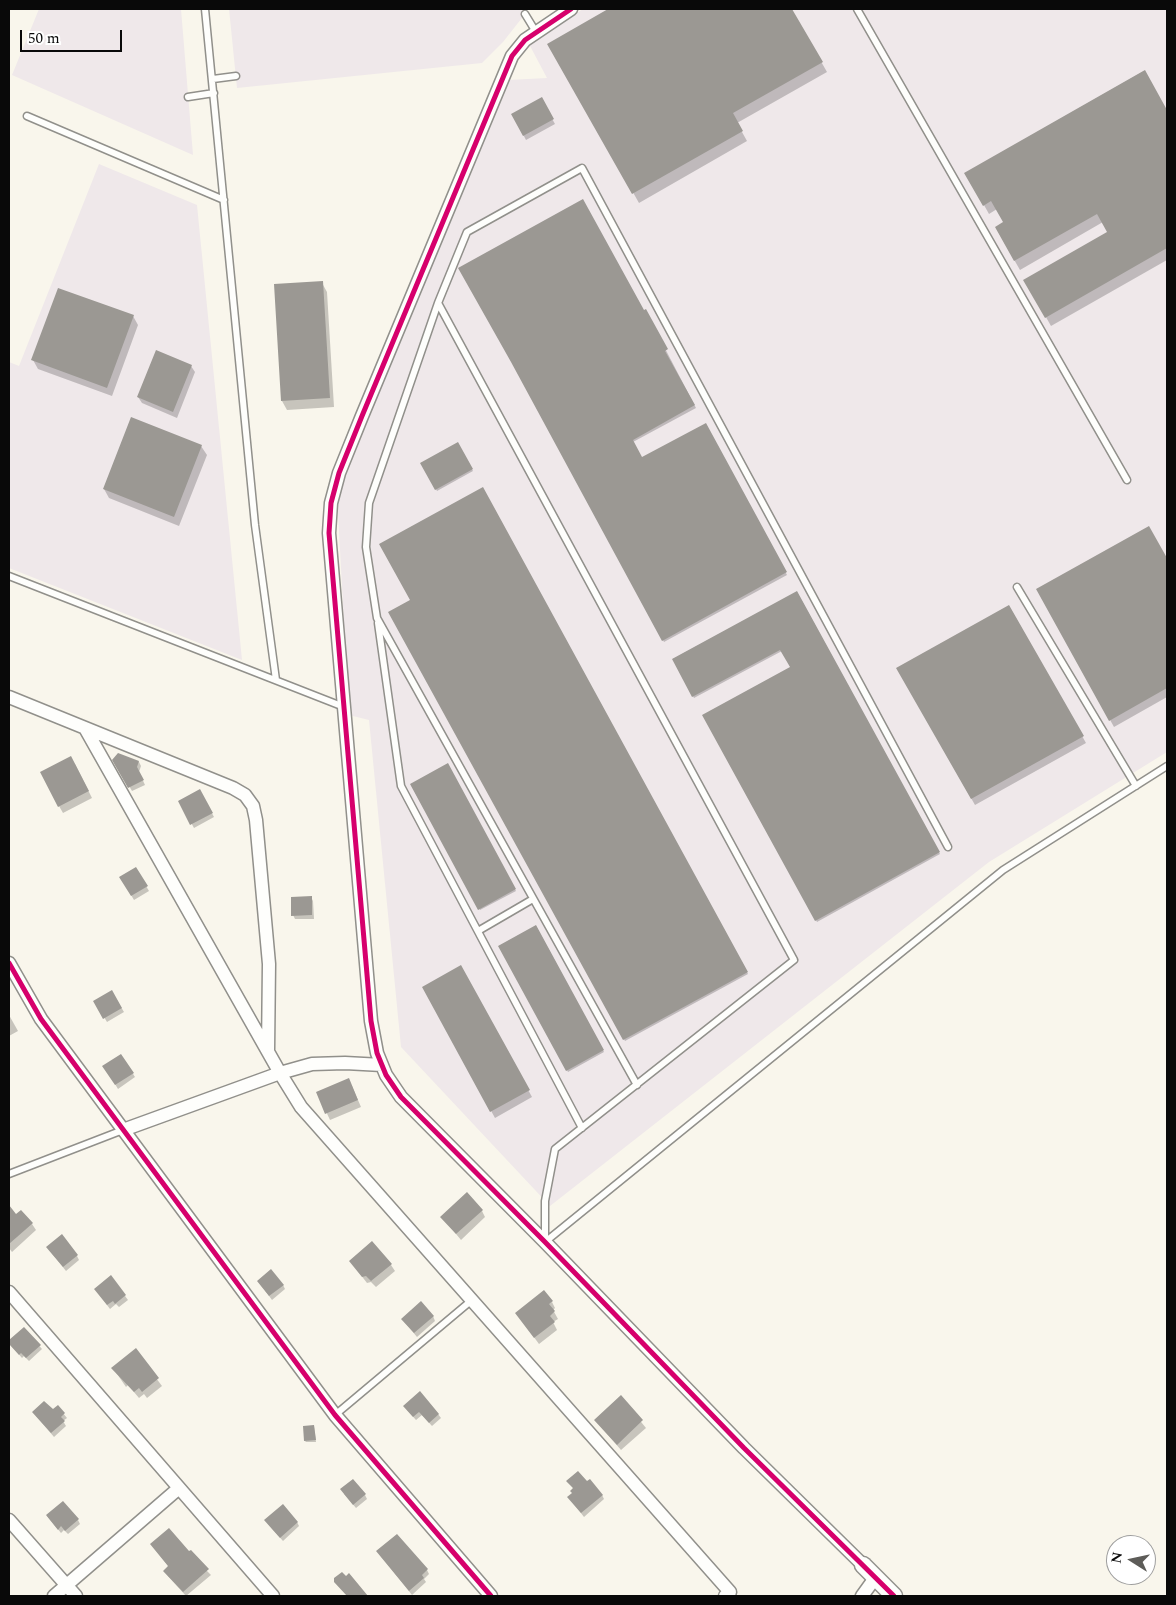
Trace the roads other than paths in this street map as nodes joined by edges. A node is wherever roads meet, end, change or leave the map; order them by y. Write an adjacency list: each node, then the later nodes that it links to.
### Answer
1 (206, 9): 7 (lane)
2 (571, 9): 5 (street)
3 (857, 9): 13 (lane)
4 (525, 14): 5 (lane)
5 (536, 32): 19 (street)
6 (236, 76): 7 (lane)
7 (213, 79): 8 (lane)
8 (214, 94): 9 (lane); 11 (lane)
9 (188, 97)
10 (27, 116): 11 (lane)
11 (224, 200): 17 (lane)
12 (438, 303): 16 (lane); 23 (lane); 30 (lane)
13 (1127, 480)
14 (9, 576): 17 (lane)
15 (1017, 587): 22 (lane)
16 (377, 618): 24 (lane); 25 (lane)
17 (276, 680): 19 (lane)
18 (9, 697): 20 (street)
19 (344, 707): 28 (street)
20 (85, 728): 27 (street); 27 (street)
21 (1167, 766): 22 (lane)
22 (1136, 786): 34 (lane)
23 (948, 847)
24 (533, 899): 25 (lane); 30 (lane)
25 (478, 931): 31 (lane)
26 (9, 963): 32 (street)
27 (268, 1053): 29 (street)
28 (382, 1065): 29 (street); 34 (street)
29 (280, 1073): 32 (street); 36 (street)
30 (637, 1085): 31 (lane)
31 (582, 1128): 34 (lane)
32 (123, 1130): 33 (lane); 37 (street)
33 (9, 1174)
34 (545, 1242): 40 (street)
35 (9, 1292): 38 (street)
36 (472, 1300): 37 (lane); 47 (street)
37 (335, 1415): 46 (street)
38 (179, 1488): 42 (street); 45 (street)
39 (9, 1520): 42 (street)
40 (862, 1565): 41 (street)
41 (875, 1578): 48 (street); 49 (street)
42 (66, 1586): 43 (street); 44 (street)
43 (54, 1596)
44 (76, 1596)
45 (273, 1596)
46 (491, 1596)
47 (725, 1596)
48 (862, 1596)
49 (894, 1596)

